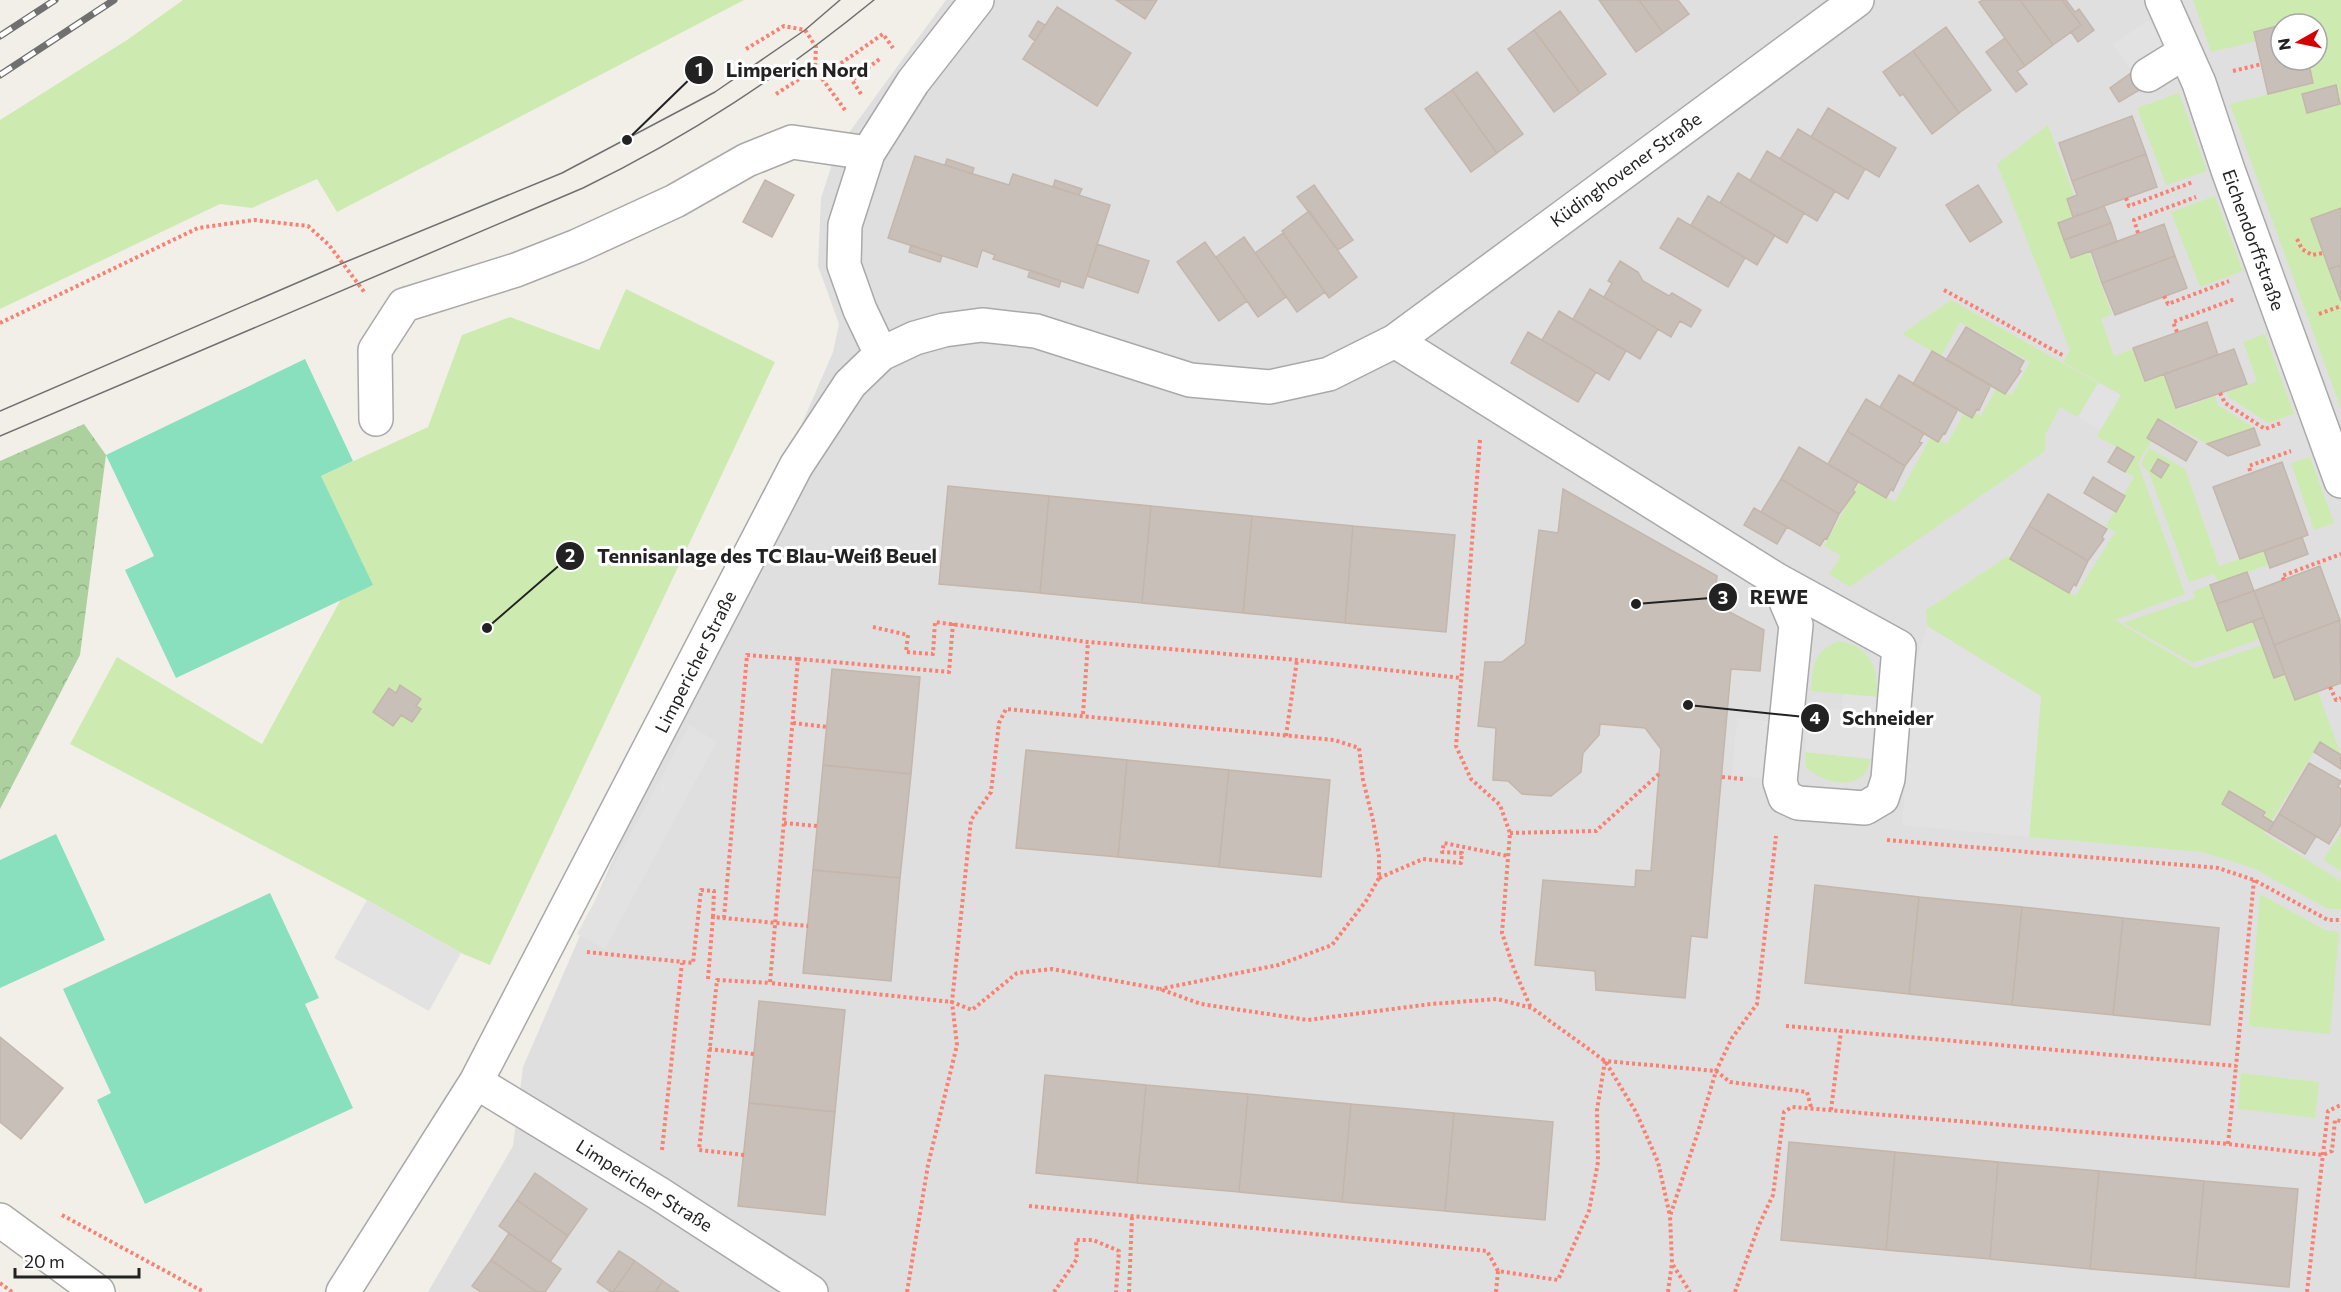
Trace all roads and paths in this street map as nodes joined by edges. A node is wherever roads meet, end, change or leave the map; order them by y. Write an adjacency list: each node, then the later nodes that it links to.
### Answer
1 (977, 0): 14 (street)
2 (1857, 0): 24 (street, Küdinghovener Straße)
3 (2162, 0): 5 (street, Eichendorffstraße)
4 (746, 49): 7 (path)
5 (2185, 52): 9 (street); 15 (street, Eichendorffstraße)
6 (2262, 64): 8 (path)
7 (815, 69): 10 (path); 11 (path)
8 (2229, 72)
9 (2148, 75)
10 (821, 77): 12 (path); 13 (path)
11 (776, 94)
12 (862, 96)
13 (854, 103)
14 (868, 153): 21 (street); 25 (street)
15 (2230, 176): 16 (path); 17 (path); 18 (street, Eichendorffstraße)
16 (2126, 198)
17 (2138, 233)
18 (2267, 277): 20 (path); 23 (path); 33 (street, Eichendorffstraße)
19 (1944, 290): 26 (path)
20 (2164, 296)
21 (404, 305): 22 (path); 29 (street)
22 (0, 323)
23 (2177, 332)
24 (1395, 341): 25 (street, Küdinghovener Straße); 28 (street)
25 (881, 354): 63 (street, Limpericher Straße)
26 (2064, 356)
27 (2220, 393): 30 (path)
28 (1483, 397): 35 (street); 42 (path)
29 (376, 419)
30 (2285, 422)
31 (2294, 450): 32 (path)
32 (2250, 471)
33 (2341, 481)
34 (2341, 554): 36 (path)
35 (1777, 580): 50 (street); 50 (street)
36 (2284, 580)
37 (953, 623): 38 (path); 39 (path); 40 (path)
38 (873, 627)
39 (1088, 642): 41 (path); 45 (path)
40 (798, 659): 46 (path); 59 (path)
41 (1297, 660): 42 (path); 48 (path)
42 (1461, 678): 53 (path)
43 (2330, 687): 44 (path)
44 (2341, 698)
45 (1083, 714): 48 (path); 68 (path)
46 (793, 723): 47 (path); 51 (path)
47 (827, 727)
48 (1287, 736): 56 (path)
49 (1660, 773): 53 (path)
50 (1785, 797): 76 (path)
51 (784, 823): 52 (path); 61 (path)
52 (817, 826)
53 (1510, 833): 55 (path)
54 (1879, 839): 57 (path)
55 (1508, 856): 56 (path); 69 (path)
56 (1379, 878): 67 (path)
57 (2254, 880): 60 (path); 75 (path)
58 (713, 917): 59 (path); 64 (path); 65 (path)
59 (724, 918): 61 (path)
60 (2341, 920)
61 (776, 923): 62 (path); 66 (path)
62 (808, 926)
63 (547, 948): 64 (path); 77 (street, Limpericher Straße)
64 (682, 963): 85 (path)
65 (708, 979)
66 (770, 983): 68 (path); 72 (path)
67 (1160, 989): 68 (path); 69 (path)
68 (952, 1002): 99 (path)
69 (1532, 1008): 74 (path)
70 (1786, 1026): 71 (path)
71 (1841, 1031): 75 (path); 80 (path)
72 (709, 1049): 73 (path); 83 (path)
73 (754, 1054)
74 (1605, 1061): 76 (path); 89 (path); 92 (path)
75 (2236, 1066): 82 (path)
76 (1716, 1071): 79 (path); 89 (path)
77 (476, 1082): 85 (street, Limpericher Straße); 97 (street, Limpericher Straße)
78 (2341, 1105): 84 (path)
79 (1811, 1107): 80 (path); 106 (path)
80 (1831, 1110): 82 (path)
81 (2341, 1121): 84 (path)
82 (2228, 1144): 84 (path)
83 (744, 1155)
84 (2324, 1155): 107 (path)
85 (658, 1193): 98 (street, Limpericher Straße)
86 (1029, 1206): 88 (path)
87 (57, 1212): 96 (path)
88 (1132, 1216): 92 (path); 102 (path)
89 (1670, 1216): 91 (path)
90 (0, 1220): 95 (street)
91 (1672, 1263): 104 (path); 105 (path)
92 (1498, 1271): 103 (path)
93 (0, 1283): 94 (path)
94 (12, 1292)
95 (98, 1292)
96 (204, 1292)
97 (343, 1292)
98 (811, 1292)
99 (907, 1292)
100 (1054, 1292): 101 (path)
101 (1116, 1292)
102 (1129, 1292)
103 (1496, 1292)
104 (1668, 1292)
105 (1690, 1292)
106 (1735, 1292)
107 (2307, 1292)

